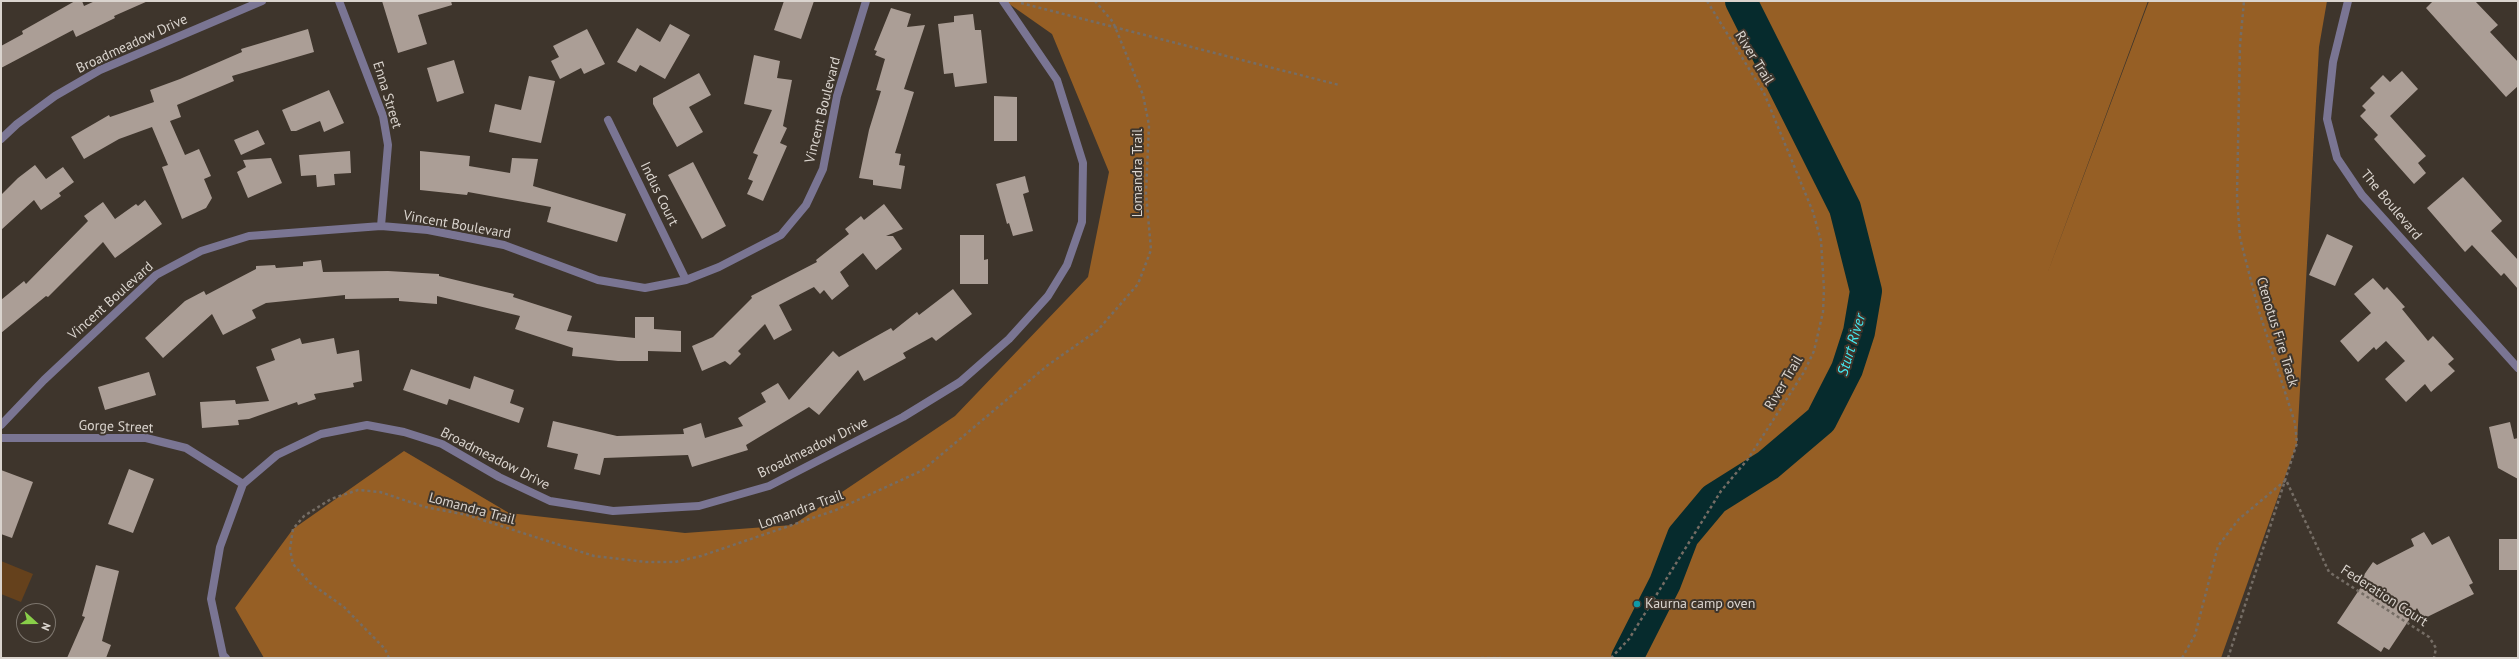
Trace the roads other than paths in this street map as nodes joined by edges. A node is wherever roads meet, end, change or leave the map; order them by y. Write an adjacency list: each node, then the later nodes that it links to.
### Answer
1 (262, 1): 7 (street, Broadmeadow Drive)
2 (339, 1): 8 (street, Enna Street)
3 (866, 1): 9 (street, Vincent Boulevard)
4 (1003, 1): 13 (street, Broadmeadow Drive)
5 (2348, 1): 10 (street, The Boulevard)
6 (608, 120): 9 (street, Indus Court)
7 (1, 139)
8 (381, 226): 9 (street, Vincent Boulevard); 11 (street, Vincent Boulevard)
9 (686, 280)
10 (2518, 368)
11 (1, 425)
12 (1, 438): 13 (street, Gorge Street)
13 (243, 484): 14 (street)
14 (223, 657)

